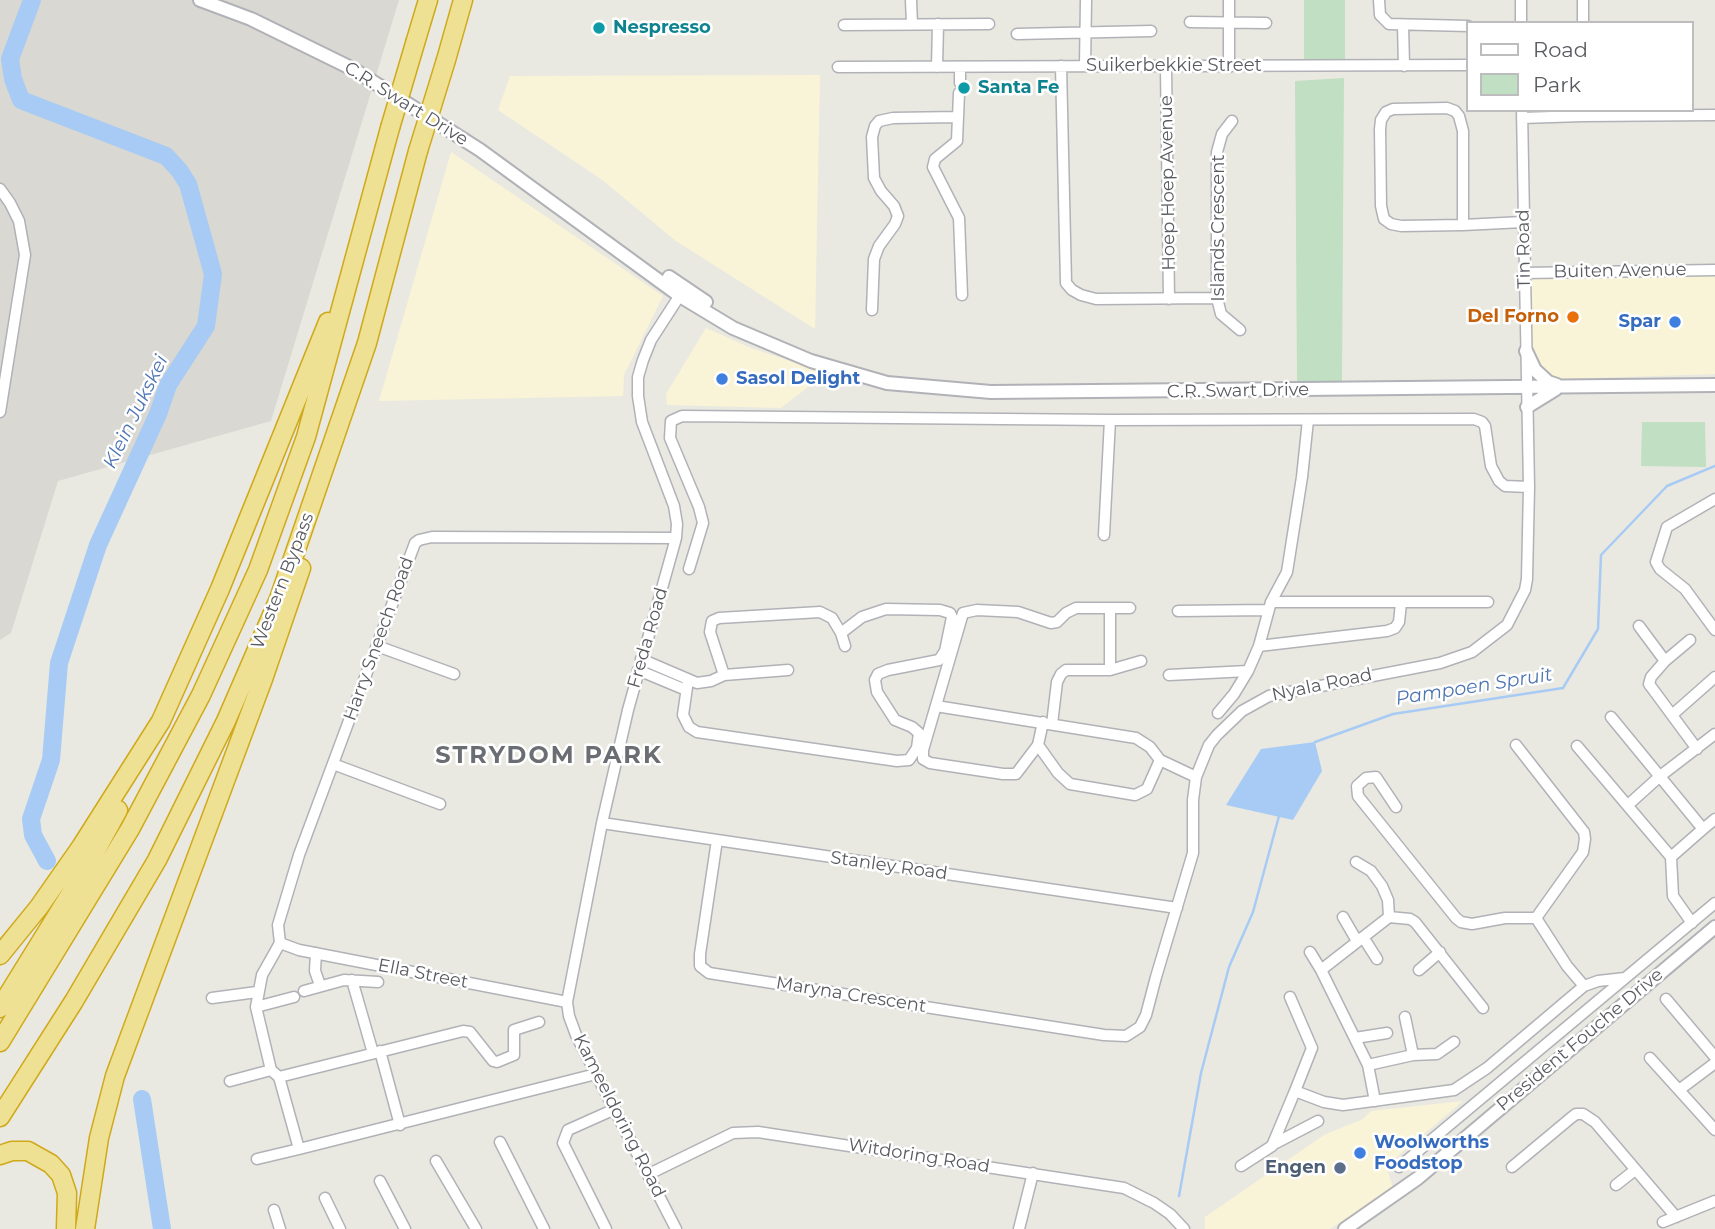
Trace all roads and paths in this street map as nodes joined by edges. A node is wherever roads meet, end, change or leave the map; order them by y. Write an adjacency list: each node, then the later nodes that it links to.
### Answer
1 (200, 0): 45 (street, C.R. Swart Drive)
2 (428, 0): 42 (highway, Western Bypass, bridge)
3 (463, 0): 51 (highway, Western Bypass, bridge)
4 (911, 0): 15 (street)
5 (1086, 0): 22 (street)
6 (1228, 0): 13 (street)
7 (1379, 0): 19 (street)
8 (1521, 0): 10 (street)
9 (1583, 0): 11 (street)
10 (1521, 21)
11 (1583, 21)
12 (1190, 22): 13 (street)
13 (1228, 23): 14 (street); 32 (street)
14 (1266, 23)
15 (912, 24): 16 (street); 18 (street)
16 (938, 24): 17 (street); 29 (street)
17 (989, 24)
18 (844, 25)
19 (1403, 25): 20 (street); 27 (street)
20 (1466, 26)
21 (1151, 31): 22 (street)
22 (1085, 32): 23 (street); 26 (street)
23 (1017, 34)
24 (1466, 65): 27 (street, Suikerbekkie Street)
25 (1061, 66): 26 (street, Suikerbekkie Street); 30 (street, Suikerbekkie Street); 48 (street)
26 (1085, 66): 31 (street, Suikerbekkie Street)
27 (1404, 66): 32 (street, Suikerbekkie Street)
28 (838, 67): 29 (street, Suikerbekkie Street)
29 (937, 67): 30 (street, Suikerbekkie Street)
30 (960, 67): 37 (street)
31 (1166, 67): 32 (street, Suikerbekkie Street); 48 (street, Hoep Hoep Avenue)
32 (1229, 67)
33 (1582, 113): 34 (street); 35 (street)
34 (1664, 113): 36 (street)
35 (1522, 114): 40 (street, Tin Road)
36 (1715, 115)
37 (958, 117): 46 (street); 49 (street)
38 (1232, 121): 47 (street, Islands Crescent)
39 (0, 189): 57 (street)
40 (1523, 222): 41 (street); 44 (street, Tin Road)
41 (1464, 225): 41 (street)
42 (357, 253): 94 (highway); 150 (highway, Western Bypass)
43 (1715, 270): 44 (street, Buiten Avenue)
44 (1524, 273): 52 (street, Tin Road)
45 (683, 292): 54 (street, C.R. Swart Drive); 63 (street, Freda Road)
46 (962, 295)
47 (1217, 298): 48 (street); 50 (street, Islands Crescent)
48 (1169, 299)
49 (872, 310)
50 (1240, 330)
51 (367, 343): 165 (highway, Western Bypass); 189 (highway)
52 (1526, 351): 54 (street, Tin Road); 55 (street)
53 (1715, 385): 55 (street, C.R. Swart Drive)
54 (1527, 388): 55 (street, C.R. Swart Drive); 56 (street, Nyala Road)
55 (1561, 388): 56 (street)
56 (1527, 407): 60 (street, Nyala Road)
57 (0, 412)
58 (1308, 419): 59 (street); 60 (street); 67 (street)
59 (1110, 420): 62 (street); 64 (street)
60 (1529, 487): 103 (street, Nyala Road)
61 (1715, 499): 72 (street)
62 (1104, 535)
63 (676, 538): 75 (street, Harry Sneech Road); 78 (street, Freda Road)
64 (689, 569)
65 (1488, 602): 66 (street)
66 (1401, 603): 67 (street); 77 (street)
67 (1270, 606): 70 (street); 77 (street)
68 (1130, 608): 69 (street)
69 (1110, 609): 83 (street); 90 (street)
70 (1178, 611)
71 (1639, 626): 79 (street)
72 (1715, 630)
73 (841, 633): 76 (street); 86 (street); 89 (street)
74 (1690, 640): 79 (street)
75 (377, 646): 85 (street); 102 (street, Harry Sneech Road)
76 (845, 646)
77 (1259, 646): 84 (street)
78 (641, 659): 81 (street, Freda Road); 89 (street)
79 (1665, 660): 92 (street)
80 (1141, 661): 83 (street)
81 (638, 670): 89 (street); 109 (street, Freda Road)
82 (788, 670): 86 (street)
83 (1110, 670): 95 (street)
84 (1248, 671): 87 (street); 91 (street)
85 (454, 674)
86 (724, 675): 89 (street)
87 (1169, 675)
88 (1715, 677): 92 (street)
89 (687, 685)
90 (936, 706): 95 (street); 97 (street)
91 (1218, 713)
92 (1672, 715): 100 (street)
93 (1611, 717): 104 (street)
94 (161, 721): 126 (highway); 143 (highway)
95 (1047, 723): 97 (street); 101 (street)
96 (1715, 734): 100 (street)
97 (1038, 745): 101 (street)
98 (1516, 746): 118 (street)
99 (1577, 746): 106 (street)
100 (1697, 749): 104 (street)
101 (1160, 761): 103 (street)
102 (333, 764): 105 (street); 122 (street, Harry Sneech Road)
103 (1196, 777): 115 (street, Nyala Road)
104 (1659, 777): 106 (street); 110 (street)
105 (440, 804)
106 (1628, 805): 112 (street)
107 (1396, 807): 118 (street)
108 (1715, 819): 110 (street)
109 (602, 824): 111 (street, Stanley Road); 141 (street, Freda Road)
110 (1703, 829): 112 (street)
111 (717, 840): 115 (street, Stanley Road); 148 (street, Maryna Crescent)
112 (1671, 857): 119 (street)
113 (1356, 862): 117 (street)
114 (1715, 903): 119 (street)
115 (1177, 908): 148 (street, Nyala Road)
116 (1343, 917): 121 (street)
117 (1388, 917): 121 (street); 125 (street)
118 (1536, 918): 134 (street)
119 (1692, 923): 130 (street)
120 (1715, 926): 199 (street, President Fouche Drive)
121 (1360, 939): 127 (street); 128 (street)
122 (280, 943): 124 (street, Ella Street); 136 (street)
123 (1310, 952): 128 (street)
124 (316, 953): 133 (street); 141 (street, Ella Street)
125 (1440, 953): 129 (street); 144 (street)
126 (0, 955)
127 (1377, 959)
128 (1321, 970): 149 (street)
129 (1419, 970)
130 (1625, 978): 134 (street); 176 (street)
131 (352, 980): 132 (street); 133 (street); 152 (street)
132 (378, 982)
133 (320, 985): 135 (street)
134 (1584, 986): 163 (street)
135 (304, 990)
136 (257, 992): 138 (street); 142 (street)
137 (1290, 997): 162 (street)
138 (212, 998)
139 (294, 998): 142 (street)
140 (1666, 999): 154 (street)
141 (567, 1002): 159 (street, Kameeldoring Road)
142 (256, 1007): 158 (street)
143 (0, 1008)
144 (1483, 1008)
145 (1405, 1017): 153 (street)
146 (539, 1022): 152 (street)
147 (1387, 1032): 149 (street)
148 (1130, 1035)
149 (1355, 1038): 157 (street)
150 (0, 1042)
151 (1454, 1042): 153 (street)
152 (377, 1052): 158 (street); 167 (street)
153 (1413, 1055): 157 (street)
154 (1715, 1057)
155 (1650, 1058): 161 (street)
156 (1715, 1063): 161 (street)
157 (1368, 1065): 163 (street)
158 (275, 1074): 160 (street); 171 (street)
159 (597, 1074): 164 (street, Kameeldoring Road); 167 (street)
160 (230, 1081)
161 (1679, 1090): 168 (street)
162 (1295, 1091): 163 (street); 170 (street)
163 (1375, 1101)
164 (615, 1109): 180 (street, Kameeldoring Road); 195 (street)
165 (0, 1117)
166 (1318, 1121): 170 (street)
167 (400, 1125): 171 (street)
168 (1715, 1130)
169 (500, 1142): 194 (street)
170 (1272, 1146): 175 (street)
171 (299, 1149): 173 (street)
172 (0, 1155): 188 (highway)
173 (257, 1160)
174 (436, 1161): 193 (street)
175 (1241, 1166)
176 (1399, 1167)
177 (1512, 1167): 178 (street)
178 (1635, 1170): 182 (street); 186 (street)
179 (1033, 1173): 180 (street, Witdoring Road); 197 (street); 198 (street, Witdoring Road)
180 (649, 1174): 196 (street, Kameeldoring Road)
181 (380, 1181): 192 (street)
182 (1616, 1185)
183 (326, 1198): 191 (street)
184 (1715, 1201): 186 (street)
185 (274, 1210): 190 (street)
186 (1675, 1217): 187 (street)
187 (1663, 1222)
188 (66, 1229)
189 (85, 1229)
190 (279, 1229)
191 (340, 1229)
192 (405, 1229)
193 (476, 1229)
194 (544, 1229)
195 (606, 1229)
196 (676, 1229)
197 (1019, 1229)
198 (1184, 1229)
199 (1345, 1229)

